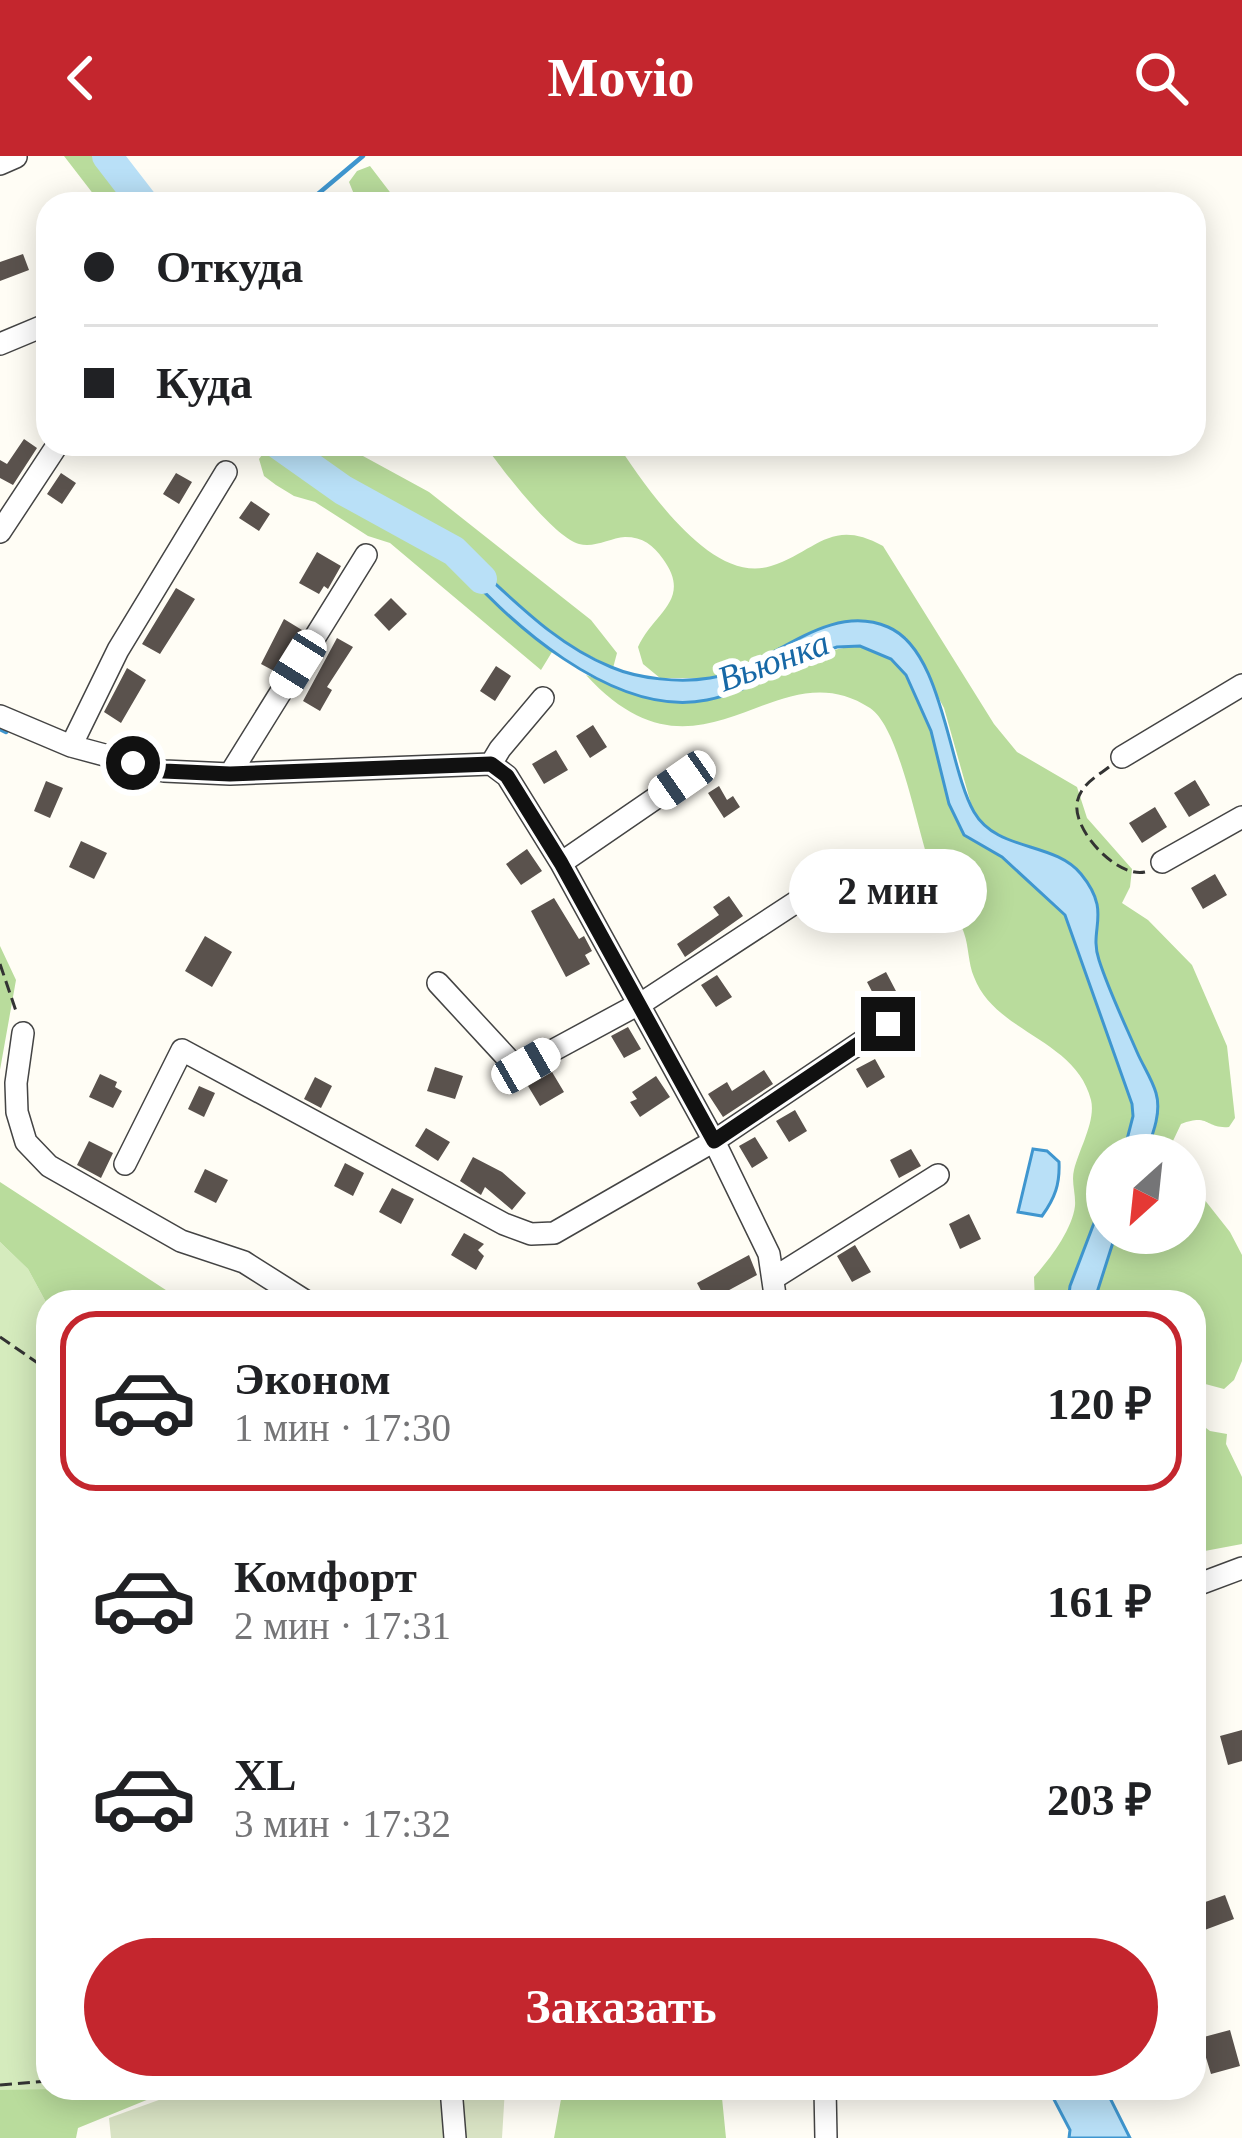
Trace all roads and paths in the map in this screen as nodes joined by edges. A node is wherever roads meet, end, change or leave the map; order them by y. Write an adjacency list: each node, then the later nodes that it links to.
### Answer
1 (16, 157): 2 (street)
2 (0, 164)
3 (36, 329): 4 (street)
4 (0, 344)
5 (50, 456): 7 (street)
6 (226, 472): 12 (street)
7 (0, 532)
8 (366, 555): 15 (street)
9 (1242, 685): 13 (street)
10 (543, 698): 14 (street)
11 (0, 716): 12 (street)
12 (71, 746): 15 (street)
13 (1122, 757): 18 (path)
14 (491, 764): 15 (street); 19 (street)
15 (230, 774)
16 (682, 780): 19 (street)
17 (1242, 818): 18 (street)
18 (1162, 862)
19 (561, 863): 23 (street)
20 (816, 889): 23 (street)
21 (0, 964): 25 (path)
22 (438, 983): 23 (street)
23 (638, 1002): 26 (street)
24 (888, 1024): 26 (street)
25 (23, 1033): 30 (street)
26 (714, 1141): 27 (street); 29 (street)
27 (125, 1164)
28 (938, 1175): 29 (street)
29 (774, 1278): 31 (street)
30 (288, 1290)
31 (775, 1290)
32 (0, 1337): 33 (path)
33 (36, 1362)
34 (1242, 1568): 35 (street)
35 (1206, 1582)
36 (36, 2082): 37 (path)
37 (0, 2085)
38 (452, 2100): 40 (street)
39 (825, 2100): 41 (street)
40 (455, 2138)
41 (826, 2138)

